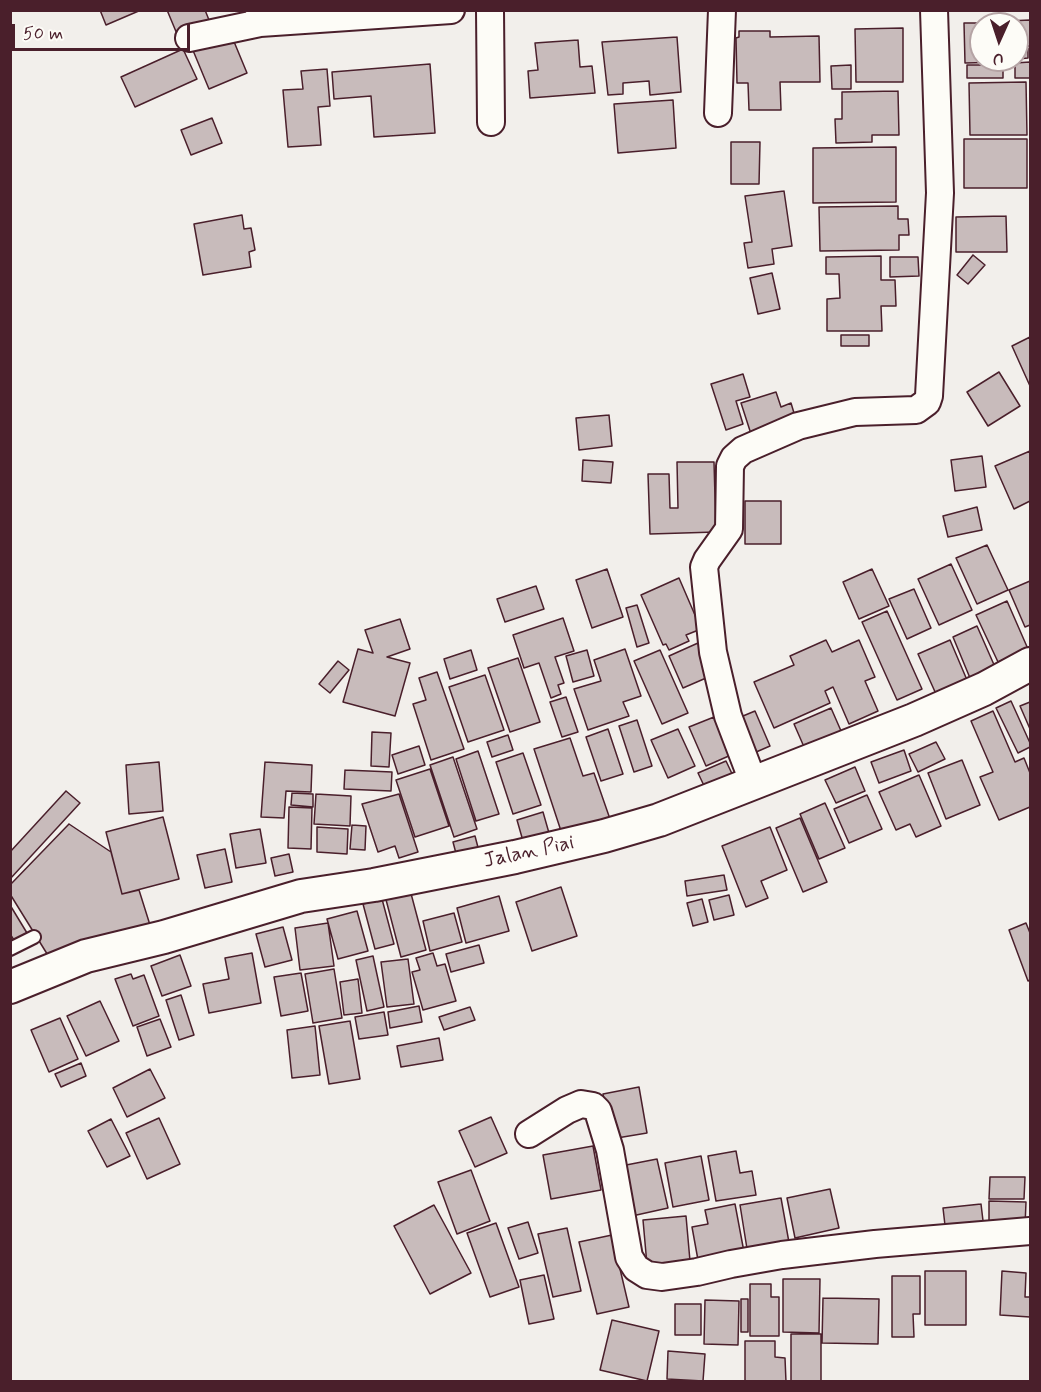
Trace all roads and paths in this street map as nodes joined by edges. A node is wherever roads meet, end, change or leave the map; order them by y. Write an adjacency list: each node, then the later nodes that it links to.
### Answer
1 (451, 10): 5 (street)
2 (490, 10): 8 (street)
3 (722, 10): 7 (street)
4 (934, 10): 10 (street)
5 (260, 17): 6 (street)
6 (189, 38)
7 (718, 113)
8 (490, 122)
9 (1030, 664): 10 (street, Jalan Piai)
10 (754, 784): 13 (street, Jalan Piai)
11 (33, 937): 12 (lane)
12 (10, 949)
13 (10, 987)
14 (529, 1134): 15 (street)
15 (1030, 1232)

